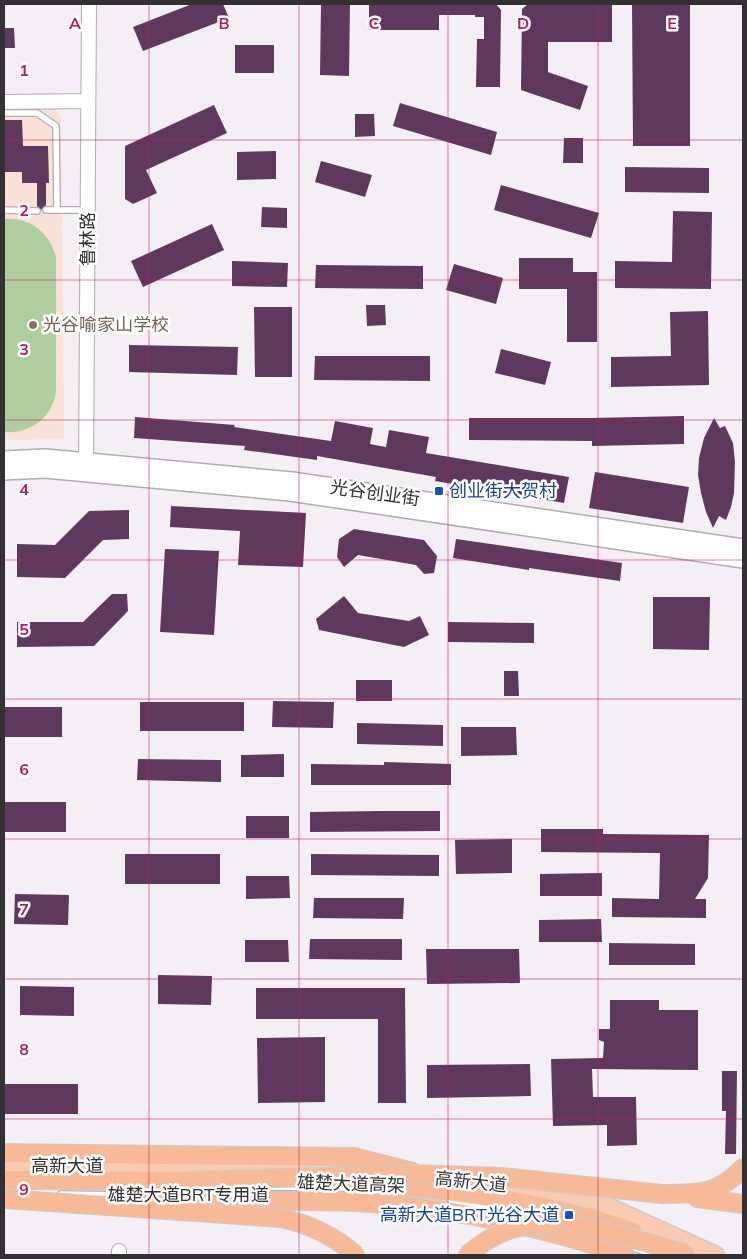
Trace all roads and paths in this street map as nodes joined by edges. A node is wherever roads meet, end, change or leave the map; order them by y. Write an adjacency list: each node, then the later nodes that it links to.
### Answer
1 (89, 4): 3 (street, 鲁林路)
2 (4, 102): 3 (street)
3 (88, 102): 9 (street, 鲁林路)
4 (4, 113): 8 (lane)
5 (4, 210): 6 (lane)
6 (37, 210)
7 (46, 210): 8 (lane)
8 (57, 210): 9 (lane)
9 (88, 210): 11 (street, 鲁林路)
10 (4, 459): 11 (main road, 光谷创业街)
11 (86, 468): 12 (main road, 光谷创业街); 13 (main road, 光谷创业街); 14 (main road, 光谷创业街)
12 (4, 472)
13 (743, 547)
14 (743, 560)
15 (4, 1153): 18 (highway)
16 (4, 1166): 18 (main road, 高新大道)
17 (743, 1168): 26 (highway)
18 (440, 1178): 36 (main road, 高新大道)
19 (4, 1180): 20 (highway, 雄楚大道高架)
20 (182, 1181): 26 (highway, bridge); 31 (highway, 雄楚大道高架, bridge)
21 (215, 1187): 27 (lane, 雄楚大道BRT专用道)
22 (263, 1187): 23 (lane, 雄楚大道BRT专用道)
23 (397, 1192)
24 (42, 1194): 27 (lane)
25 (52, 1194): 34 (lane, 雄楚大道BRT专用道)
26 (662, 1194): 29 (highway)
27 (4, 1197): 30 (highway, 雄楚大道高架, bridge); 32 (highway, bridge)
28 (443, 1198): 30 (lane)
29 (743, 1204)
30 (619, 1249): 35 (lane)
31 (687, 1254): 33 (highway, bridge)
32 (356, 1255)
33 (467, 1255)
34 (635, 1255)
35 (653, 1255)
36 (716, 1255)

